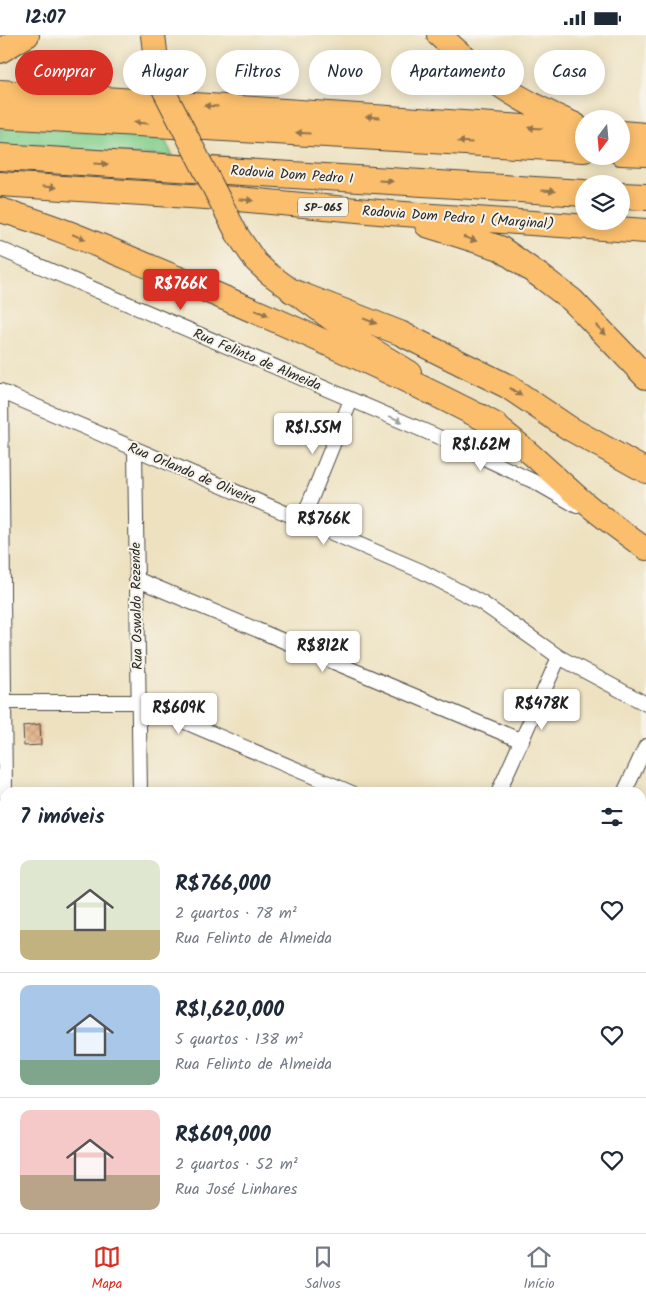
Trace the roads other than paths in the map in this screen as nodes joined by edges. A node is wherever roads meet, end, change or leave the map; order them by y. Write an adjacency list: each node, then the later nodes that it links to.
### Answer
1 (27, 35): 7 (highway)
2 (140, 35): 5 (main road)
3 (153, 35): 6 (highway)
4 (439, 35): 11 (highway)
5 (146, 50)
6 (155, 50)
7 (0, 51)
8 (0, 92): 12 (highway, one-way to 8)
9 (167, 95): 27 (main road, bridge)
10 (0, 115): 15 (highway, one-way to 10)
11 (575, 126)
12 (575, 129)
13 (630, 134): 14 (highway)
14 (646, 135)
15 (575, 148)
16 (630, 152): 17 (highway)
17 (646, 153)
18 (0, 157): 20 (highway, Rodovia Dom Pedro I / SP-065, one-way to 20)
19 (0, 184): 24 (highway, Rodovia Dom Pedro I (Marginal) / SP-065, one-way to 24)
20 (575, 192)
21 (630, 196): 22 (highway)
22 (646, 197)
23 (0, 210): 31 (highway, one-way to 31)
24 (390, 213): 25 (highway, Rodovia Dom Pedro I (Marginal) / SP-065); 28 (highway, one-way to 28)
25 (646, 231)
26 (0, 249): 30 (street, Rua Felinto de Almeida)
27 (292, 291): 31 (main road); 33 (highway, one-way to 33)
28 (646, 377)
29 (0, 391): 32 (street, Rua Orlando de Oliveira); 39 (street)
30 (351, 400): 34 (street); 35 (street, Rua Felinto de Almeida, one-way to 35)
31 (496, 425): 35 (main road)
32 (135, 450): 34 (street, Rua Orlando de Oliveira); 37 (street, Rua Oswaldo Rezende)
33 (646, 471)
34 (302, 521): 38 (street, Rua Orlando de Oliveira)
35 (618, 530): 36 (main road)
36 (646, 549)
37 (136, 579): 40 (street, Rua Oswaldo Rezende); 42 (street)
38 (559, 657): 41 (street, Rua Orlando de Oliveira); 42 (street)
39 (2, 702): 40 (street); 44 (street)
40 (138, 702): 45 (street, Rua Oswaldo Rezende); 46 (street)
41 (646, 704)
42 (522, 741): 47 (street)
43 (646, 746): 48 (street)
44 (6, 787)
45 (140, 787)
46 (338, 787)
47 (501, 787)
48 (627, 787)

